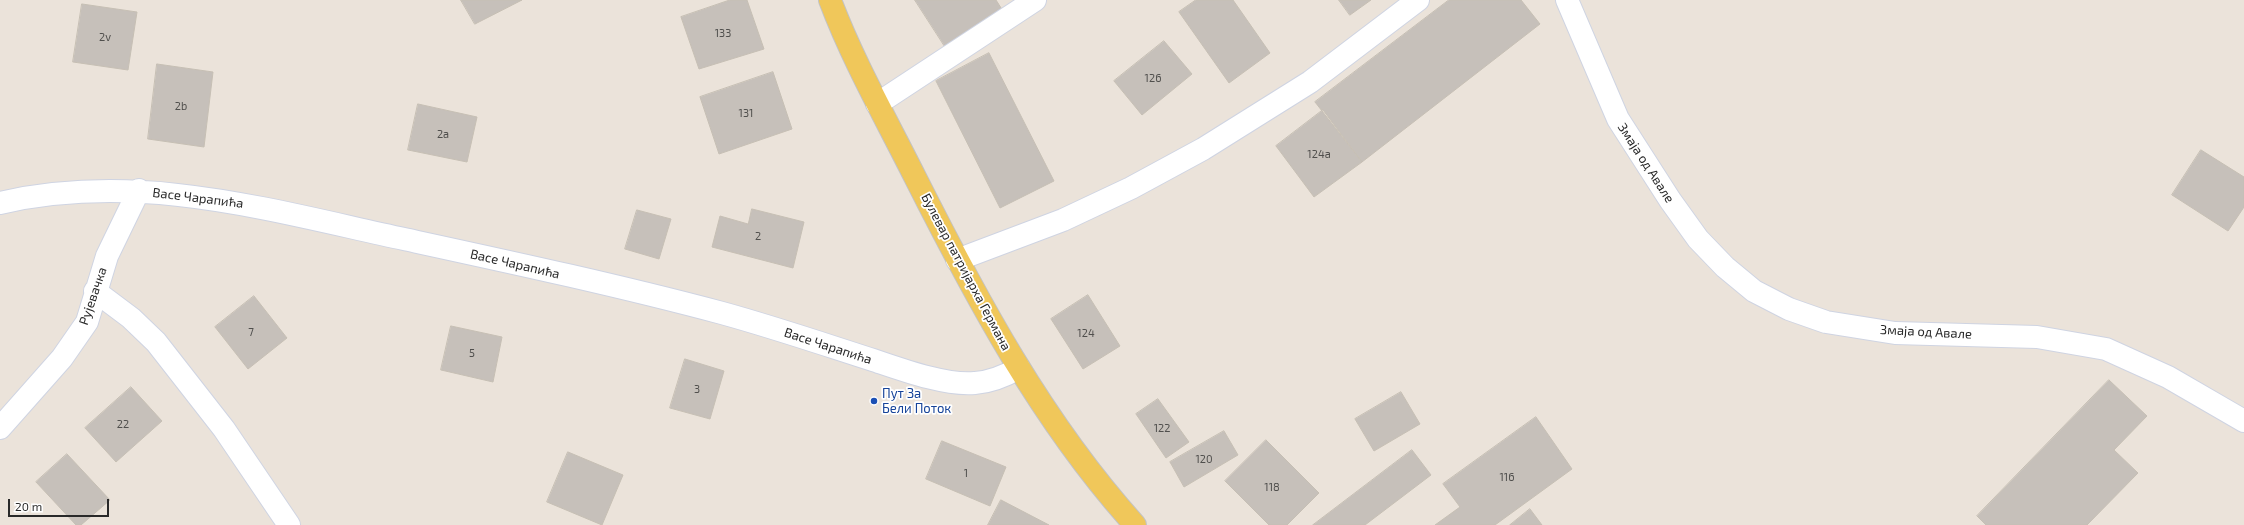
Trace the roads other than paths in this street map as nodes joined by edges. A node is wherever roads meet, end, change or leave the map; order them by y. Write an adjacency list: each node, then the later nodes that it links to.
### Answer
1 (830, 0): 5 (main road, Булевар патријарха Германа)
2 (1035, 0): 5 (street)
3 (1418, 0): 8 (street)
4 (1567, 0): 11 (street, Змаја од Авале)
5 (878, 104): 8 (main road, Булевар патријарха Германа)
6 (139, 190): 7 (street, Васе Чарапића); 9 (street, Рујевачка); 10 (street, Васе Чарапића)
7 (0, 203)
8 (957, 260): 10 (main road, Булевар патријарха Германа)
9 (95, 291): 12 (street, Рујевачка); 13 (street)
10 (1019, 368): 14 (main road, Булевар патријарха Германа)
11 (2244, 421)
12 (0, 428)
13 (289, 525)
14 (1135, 525)

